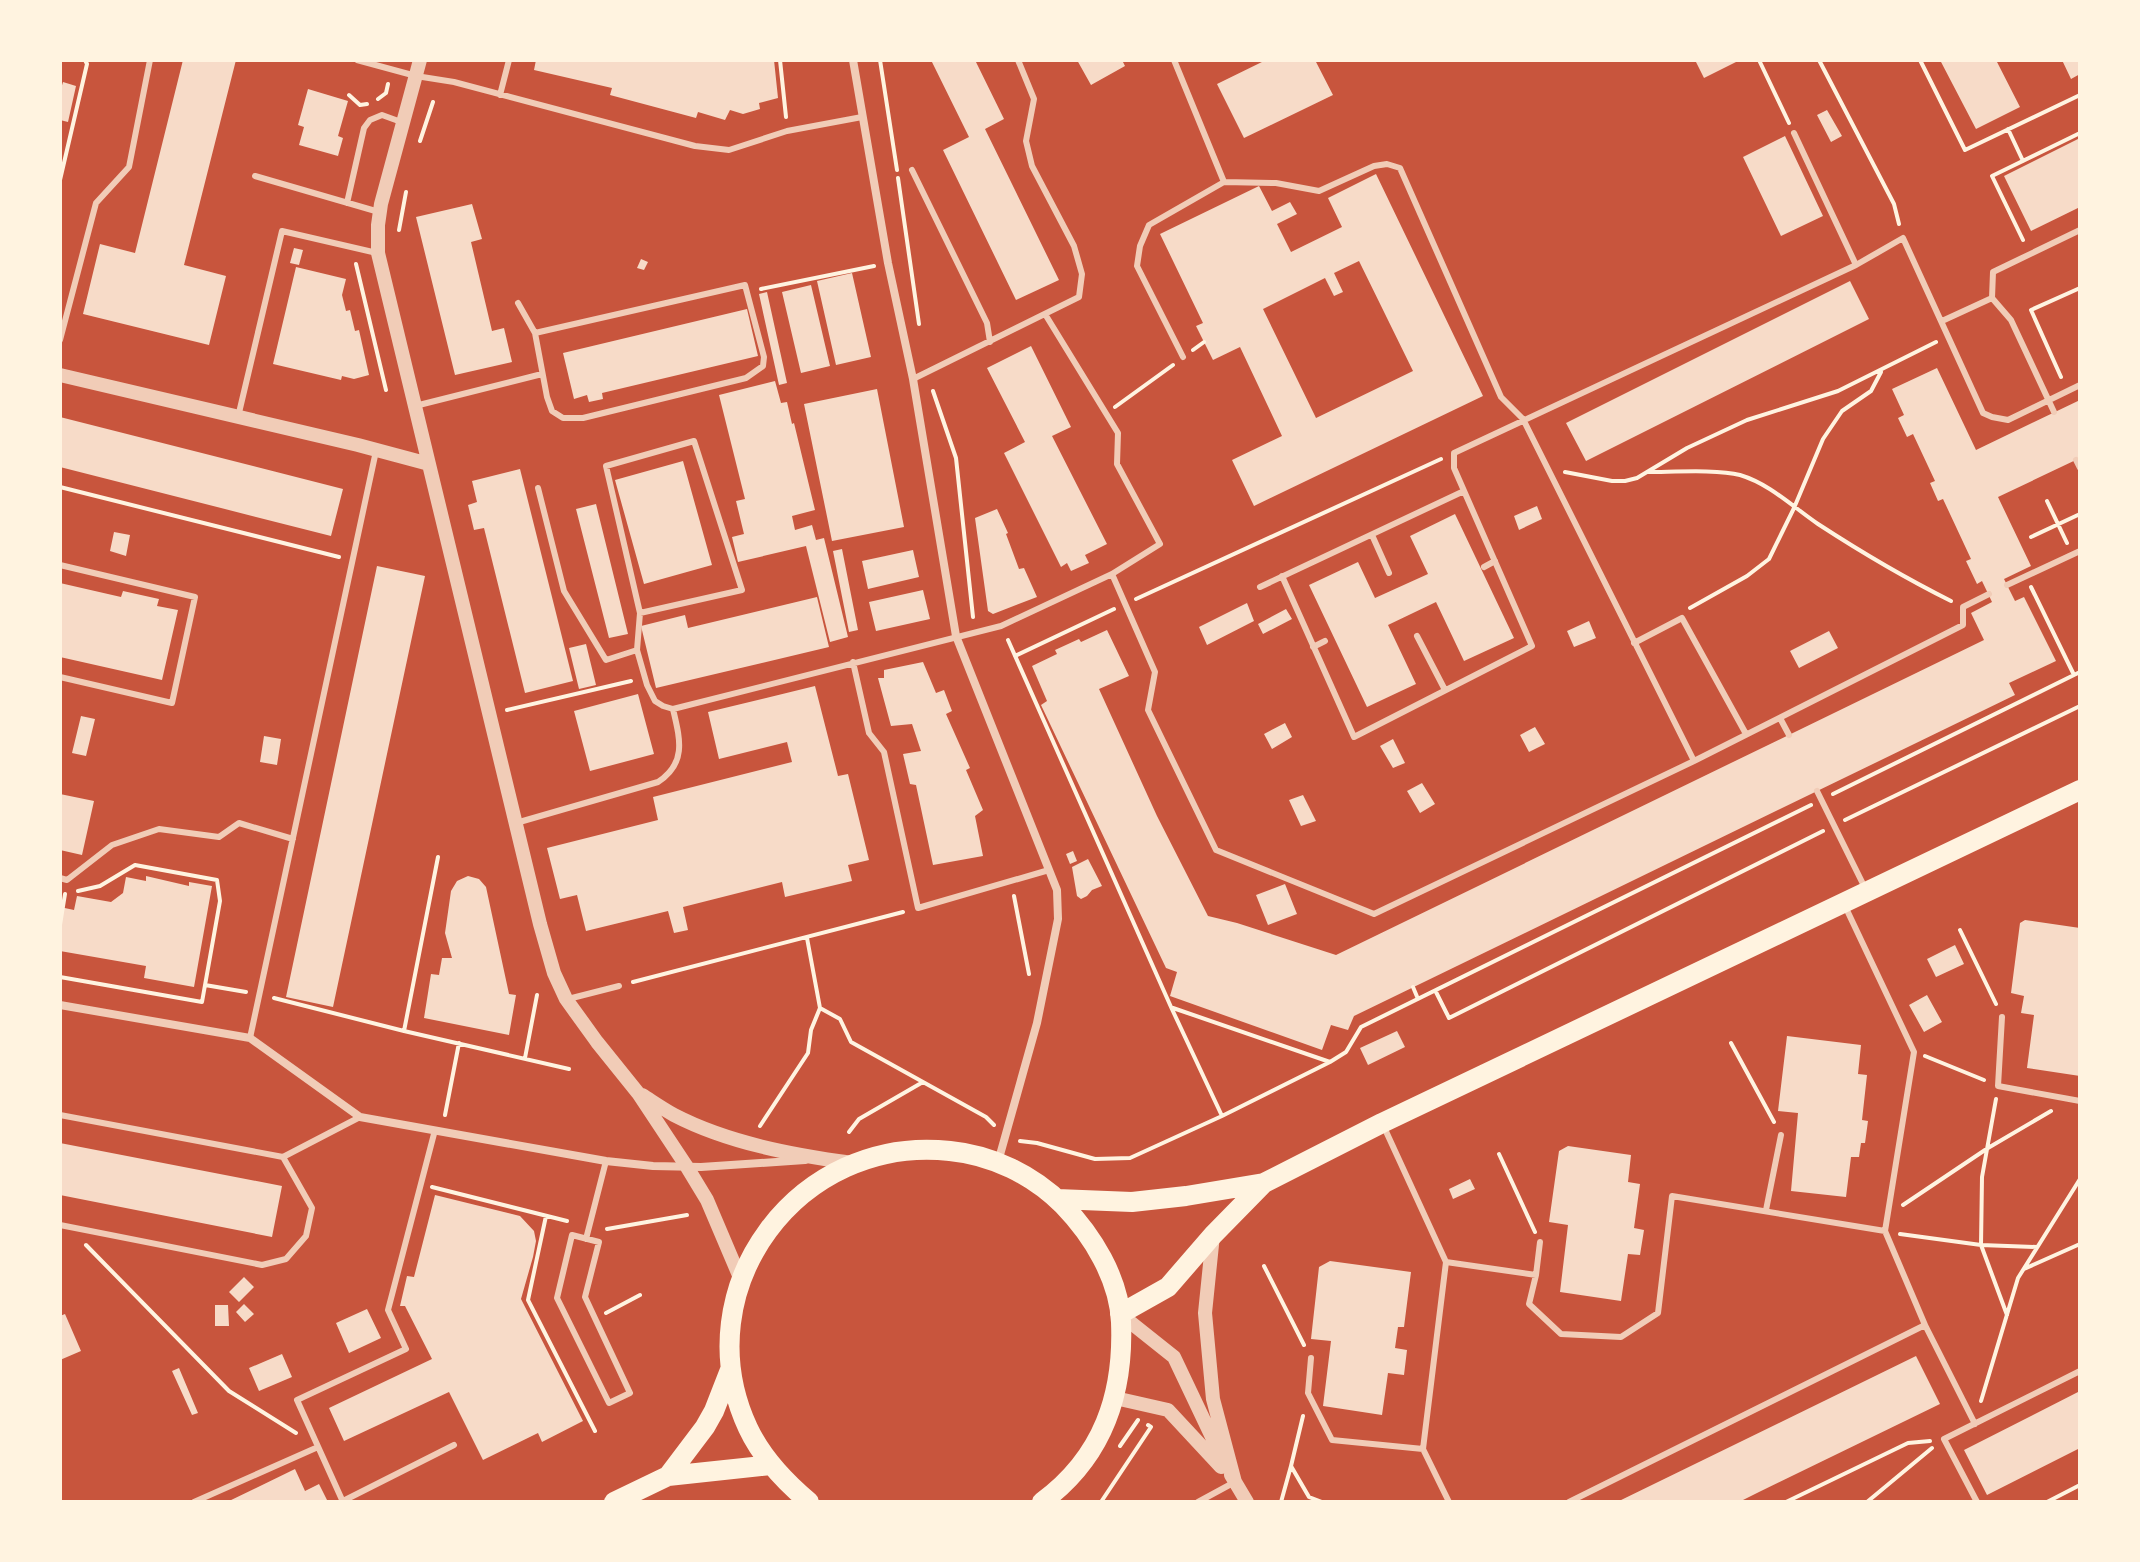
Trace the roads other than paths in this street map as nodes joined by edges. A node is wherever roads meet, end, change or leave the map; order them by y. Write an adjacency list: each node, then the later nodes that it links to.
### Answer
1 (357, 60): 8 (lane)
2 (420, 60): 8 (street)
3 (509, 60): 9 (lane)
4 (853, 60): 10 (street)
5 (1018, 60): 23 (lane)
6 (1174, 60): 15 (lane)
7 (148, 61): 26 (lane)
8 (416, 76): 9 (lane); 11 (street)
9 (500, 95): 10 (lane)
10 (862, 117): 31 (street)
11 (404, 123): 16 (lane); 17 (street)
12 (1794, 133): 20 (lane)
13 (912, 170): 27 (lane)
14 (255, 176): 16 (lane)
15 (1224, 182): 28 (lane); 37 (lane)
16 (347, 203): 17 (lane)
17 (380, 212): 19 (street)
18 (2080, 230): 21 (lane)
19 (378, 253): 34 (street); 36 (lane)
20 (1856, 265): 24 (lane); 37 (lane)
21 (1992, 298): 24 (lane); 33 (lane)
22 (518, 303): 25 (lane)
23 (1045, 314): 27 (lane); 50 (lane)
24 (1942, 321): 33 (lane)
25 (535, 333): 29 (lane); 29 (lane)
26 (60, 340)
27 (990, 342): 31 (lane)
28 (1183, 357)
29 (542, 374): 34 (lane)
30 (60, 375): 36 (street)
31 (913, 379): 56 (street)
32 (2080, 385): 33 (lane)
33 (2048, 399): 35 (lane)
34 (415, 406): 40 (street)
35 (2054, 412)
36 (238, 417): 38 (street)
37 (1523, 419): 43 (lane); 59 (lane)
38 (377, 450): 40 (street); 73 (lane)
39 (2076, 460): 41 (lane)
40 (429, 464): 72 (street)
41 (2080, 468)
42 (538, 488): 61 (lane)
43 (1464, 491): 44 (lane); 46 (lane)
44 (1372, 535): 49 (lane); 51 (lane)
45 (2080, 551): 52 (lane)
46 (1495, 561): 48 (lane); 64 (lane)
47 (60, 565): 63 (lane)
48 (1484, 567)
49 (1389, 573)
50 (1112, 574): 56 (lane); 69 (lane)
51 (1282, 576): 53 (lane); 60 (lane)
52 (2007, 585)
53 (1260, 587)
54 (1989, 594): 66 (lane)
55 (640, 613): 55 (lane); 61 (lane)
56 (956, 636): 62 (lane); 74 (street)
57 (1417, 636): 64 (lane)
58 (1325, 641): 60 (lane)
59 (1634, 643): 67 (lane); 69 (lane)
60 (1313, 647): 64 (lane)
61 (637, 650): 65 (lane)
62 (853, 662): 65 (lane); 74 (lane)
63 (60, 677)
64 (1445, 690)
65 (673, 709): 72 (lane)
66 (1780, 718): 67 (lane); 68 (lane)
67 (1746, 734): 69 (lane)
68 (1789, 735)
69 (1694, 761)
70 (2080, 790): 76 (main road)
71 (1817, 791): 76 (lane)
72 (516, 823): 79 (street)
73 (293, 839): 75 (lane); 82 (lane)
74 (1049, 870): 94 (street)
75 (60, 878)
76 (1867, 891): 77 (main road)
77 (1844, 903): 87 (main road); 100 (lane)
78 (619, 986): 79 (lane)
79 (566, 999): 83 (street)
80 (60, 1005): 82 (street)
81 (2002, 1017): 84 (lane)
82 (250, 1038): 86 (street)
83 (638, 1093): 91 (street); 95 (street)
84 (2080, 1101)
85 (60, 1115): 90 (lane)
86 (360, 1117): 88 (street); 90 (lane)
87 (1382, 1123): 96 (main road); 104 (lane)
88 (438, 1131): 92 (street); 115 (lane)
89 (1781, 1135): 98 (lane)
90 (283, 1157): 99 (lane)
91 (822, 1159): 93 (street); 95 (street)
92 (606, 1161): 95 (street); 102 (lane)
93 (853, 1163): 94 (main road); 106 (main road)
94 (998, 1163): 97 (main road)
95 (687, 1167): 106 (street)
96 (1264, 1183): 97 (main road); 101 (main road)
97 (1057, 1199): 107 (main road)
98 (1766, 1210): 100 (lane); 105 (lane)
99 (64, 1226)
100 (1885, 1231): 108 (lane)
101 (1213, 1235): 107 (main road); 119 (street)
102 (586, 1239): 102 (lane)
103 (1540, 1242): 105 (lane)
104 (1446, 1262): 105 (lane); 116 (lane)
105 (1536, 1275)
106 (741, 1280): 110 (main road)
107 (1120, 1314): 112 (main road); 119 (street)
108 (1925, 1325): 113 (lane); 128 (lane)
109 (1311, 1358): 116 (lane)
110 (731, 1367): 117 (main road); 118 (main road)
111 (2080, 1371): 113 (lane)
112 (1115, 1398): 119 (street); 124 (main road)
113 (1975, 1424): 129 (lane)
114 (454, 1445): 121 (lane)
115 (318, 1447): 120 (lane); 121 (lane)
116 (1423, 1449): 127 (lane)
117 (771, 1465): 118 (main road); 123 (main road)
118 (668, 1476): 122 (main road)
119 (1235, 1482): 125 (lane); 126 (street)
120 (194, 1502)
121 (343, 1502)
122 (614, 1502)
123 (809, 1502)
124 (1042, 1502)
125 (1198, 1502)
126 (1247, 1502)
127 (1449, 1502)
128 (1569, 1502)
129 (1977, 1502)

